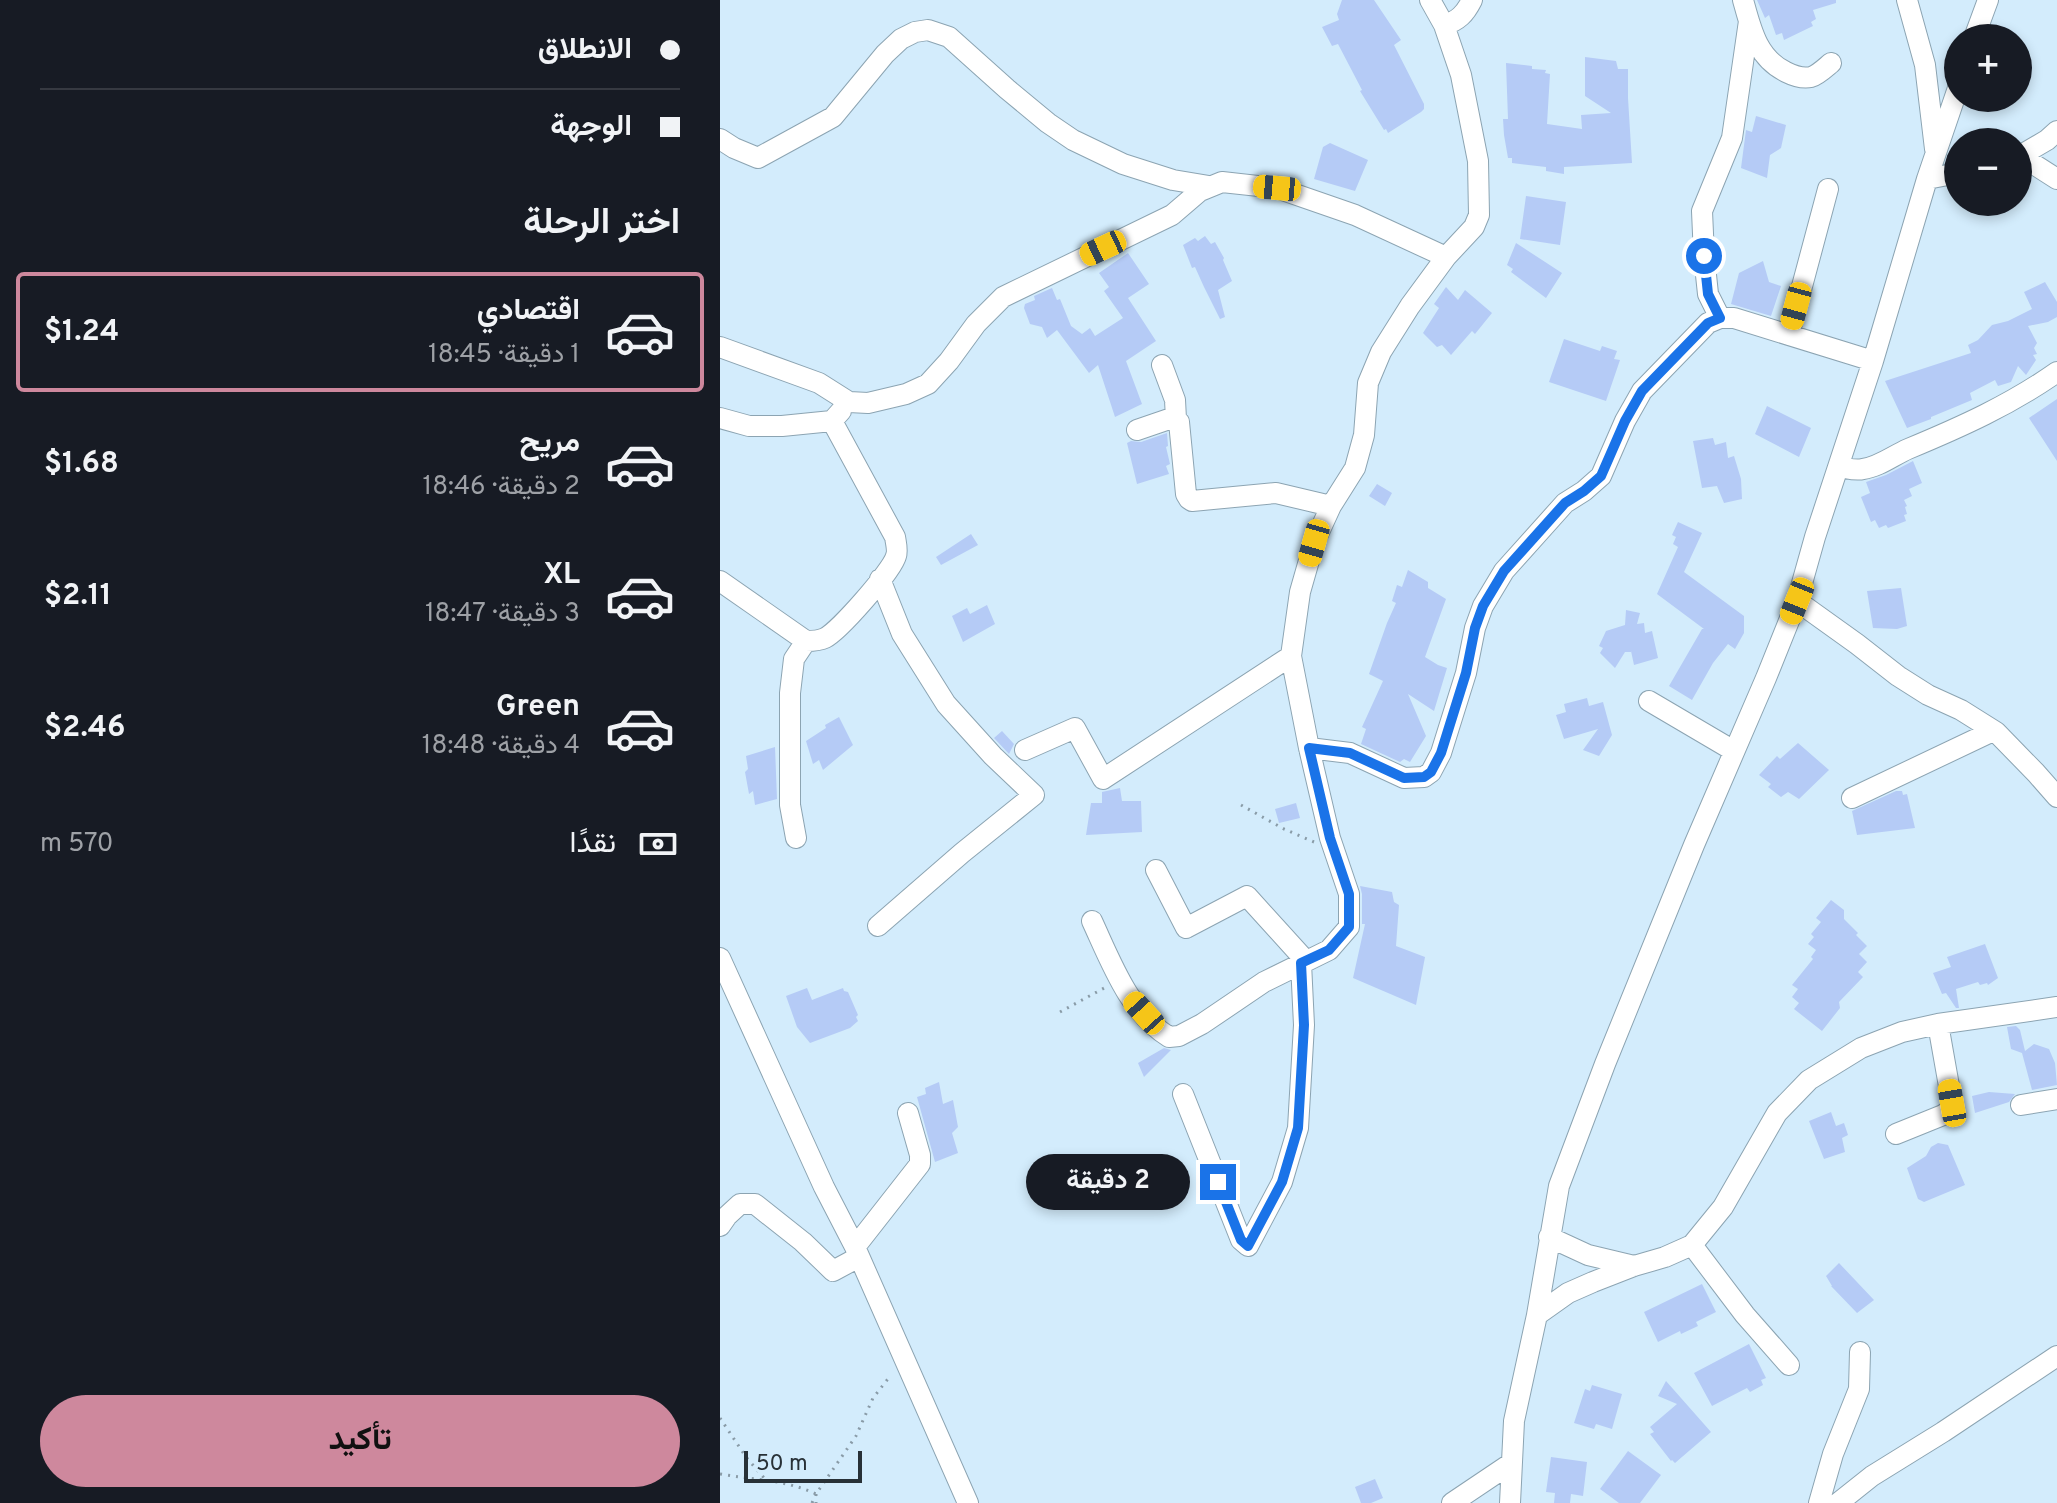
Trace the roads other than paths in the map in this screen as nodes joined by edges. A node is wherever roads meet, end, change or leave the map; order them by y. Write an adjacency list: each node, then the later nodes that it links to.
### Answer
1 (1430, 0): 8 (street)
2 (1472, 0): 8 (street)
3 (1743, 0): 6 (street)
4 (1907, 0): 14 (street)
5 (1988, 0): 7 (street)
6 (1749, 21): 9 (street); 22 (street)
7 (1979, 24)
8 (1444, 25): 21 (street)
9 (1831, 63)
10 (1950, 112): 14 (street)
11 (2057, 131): 13 (street)
12 (720, 139): 19 (street)
13 (2032, 149)
14 (1935, 154): 17 (street)
15 (2032, 165): 18 (street)
16 (1944, 176): 17 (street)
17 (1927, 179): 25 (street)
18 (2057, 179)
19 (1209, 186): 21 (street); 28 (street)
20 (1828, 189): 23 (street)
21 (1446, 257): 34 (street)
22 (1720, 318): 23 (street); 42 (street)
23 (1789, 335): 25 (street)
24 (720, 347): 28 (street)
25 (1873, 361): 33 (street)
26 (1162, 365): 30 (street)
27 (2057, 372): 33 (street)
28 (849, 402): 31 (street)
29 (720, 418): 31 (street)
30 (1176, 419): 32 (street); 34 (street)
31 (832, 421): 35 (street)
32 (1137, 430)
33 (1839, 467): 37 (street)
34 (1331, 506): 39 (street)
35 (880, 579): 38 (street); 50 (street)
36 (720, 581): 38 (street)
37 (1797, 601): 41 (street); 44 (street)
38 (806, 641): 47 (street)
39 (1291, 656): 42 (street); 43 (street)
40 (1649, 701): 44 (street)
41 (1993, 731): 45 (street); 46 (street)
42 (1309, 748): 52 (street)
43 (1025, 750)
44 (1734, 751): 61 (street)
45 (2057, 797)
46 (1852, 798)
47 (796, 838)
48 (1156, 870): 52 (street)
49 (1092, 921): 52 (street)
50 (878, 926)
51 (720, 958): 63 (street)
52 (1303, 962): 55 (street)
53 (2057, 1007): 54 (street)
54 (1938, 1024): 59 (street); 62 (street)
55 (1183, 1094)
56 (2057, 1099): 57 (street)
57 (2021, 1105)
58 (908, 1113): 63 (street)
59 (1896, 1134)
60 (720, 1226): 63 (street)
61 (1549, 1237): 64 (street); 65 (street)
62 (1692, 1245): 64 (street); 68 (street)
63 (857, 1252): 70 (street)
64 (1634, 1266): 65 (street)
65 (1537, 1315): 69 (street)
66 (1860, 1352): 73 (street)
67 (2057, 1356): 74 (street)
68 (1789, 1365)
69 (1510, 1464): 71 (street); 72 (street)
70 (968, 1503)
71 (1452, 1503)
72 (1510, 1503)
73 (1819, 1503)
74 (1838, 1503)

